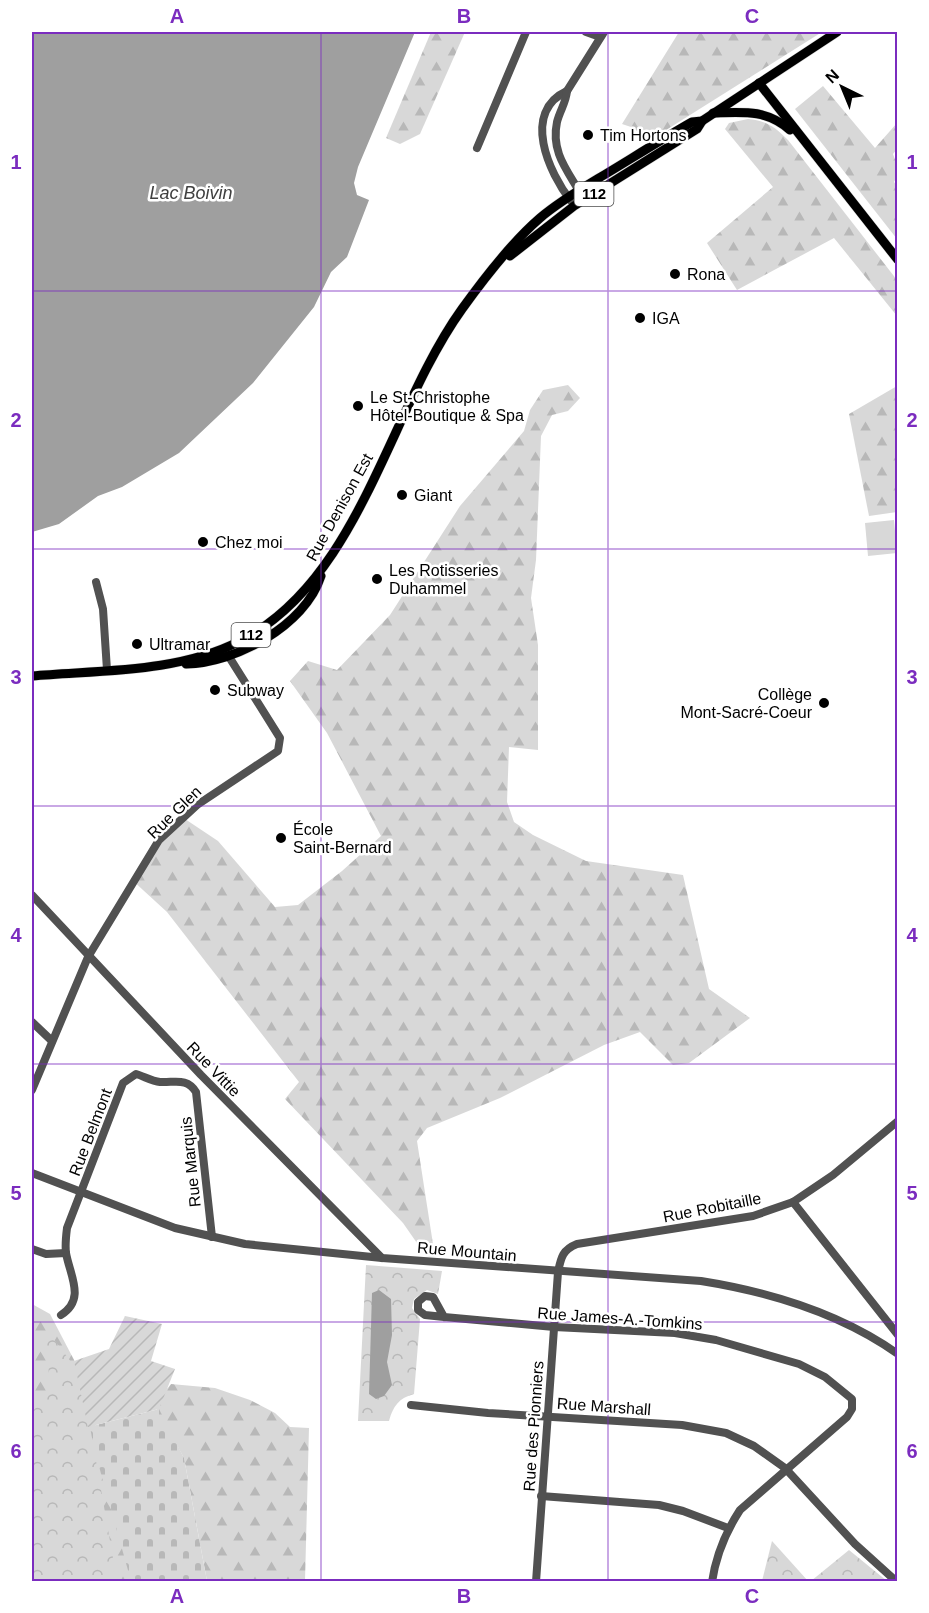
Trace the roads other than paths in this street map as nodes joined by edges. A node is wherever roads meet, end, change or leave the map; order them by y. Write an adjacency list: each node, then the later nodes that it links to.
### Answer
1 (526, 32): 10 (street)
2 (586, 32): 4 (street)
3 (837, 32): 5 (main road, Rue Denison Est / 112)
4 (602, 34): 6 (street)
5 (759, 82): 7 (main road, Rue Denison Est / 112); 9 (main road)
6 (567, 91): 11 (street); 12 (street)
7 (713, 113): 8 (main road, Rue Denison Est / 112); 9 (main road)
8 (702, 121): 13 (main road, Rue Denison Est / 112); 15 (main road, Rue Denison Est / 112)
9 (806, 143): 17 (main road)
10 (477, 148)
11 (559, 159): 12 (street); 13 (street)
12 (547, 162): 14 (street)
13 (579, 190): 14 (main road, Rue Denison Est / 112); 15 (street)
14 (568, 197): 16 (street); 18 (main road, Rue Denison Est / 112)
15 (584, 200): 16 (main road, Rue Denison Est / 112)
16 (574, 206): 18 (main road, Rue Denison Est / 112)
17 (897, 260)
18 (491, 274): 19 (main road, Rue Denison Est / 112)
19 (322, 571): 21 (main road, Rue Denison Est / 112); 22 (main road)
20 (96, 582): 24 (street)
21 (224, 648): 22 (street, Rue Glen); 23 (main road, Rue Denison Est / 112)
22 (230, 657): 23 (main road); 27 (street, Rue Glen)
23 (161, 664): 24 (main road, Rue Denison Est / 112)
24 (107, 670): 25 (main road, Rue Denison Est / 112)
25 (32, 676)
26 (32, 895): 27 (street, Rue Vittie)
27 (88, 957): 29 (street, Rue Glen); 39 (street, Rue Vittie)
28 (32, 1022): 29 (street)
29 (52, 1041): 31 (street, Rue Glen)
30 (192, 1085): 34 (street, Rue Belmont); 36 (street, Rue Marquis)
31 (32, 1090)
32 (897, 1121): 35 (street, Rue Robitaille)
33 (32, 1173): 34 (street, Rue Mountain)
34 (82, 1193): 36 (street, Rue Mountain); 38 (street)
35 (793, 1202): 40 (street, Rue Robitaille); 44 (street)
36 (212, 1237): 39 (street, Rue Mountain)
37 (32, 1249): 38 (street)
38 (66, 1253): 41 (street)
39 (382, 1258): 40 (street, Rue Mountain)
40 (558, 1272): 43 (street, Rue des Pionniers); 45 (street, Rue Mountain)
41 (61, 1315)
42 (444, 1317): 43 (street, Rue James-A.-Tomkins)
43 (554, 1327): 47 (street, Rue des Pionniers); 48 (street, Rue James-A.-Tomkins)
44 (897, 1335)
45 (897, 1354)
46 (411, 1405): 47 (street, Rue Marshall)
47 (547, 1415): 48 (street, Rue Marshall); 49 (street, Rue des Pionniers)
48 (785, 1468): 50 (street); 53 (street, Rue Marshall)
49 (541, 1496): 50 (street); 51 (street, Rue des Pionniers)
50 (728, 1528): 52 (street)
51 (535, 1581)
52 (712, 1581)
53 (897, 1581)

